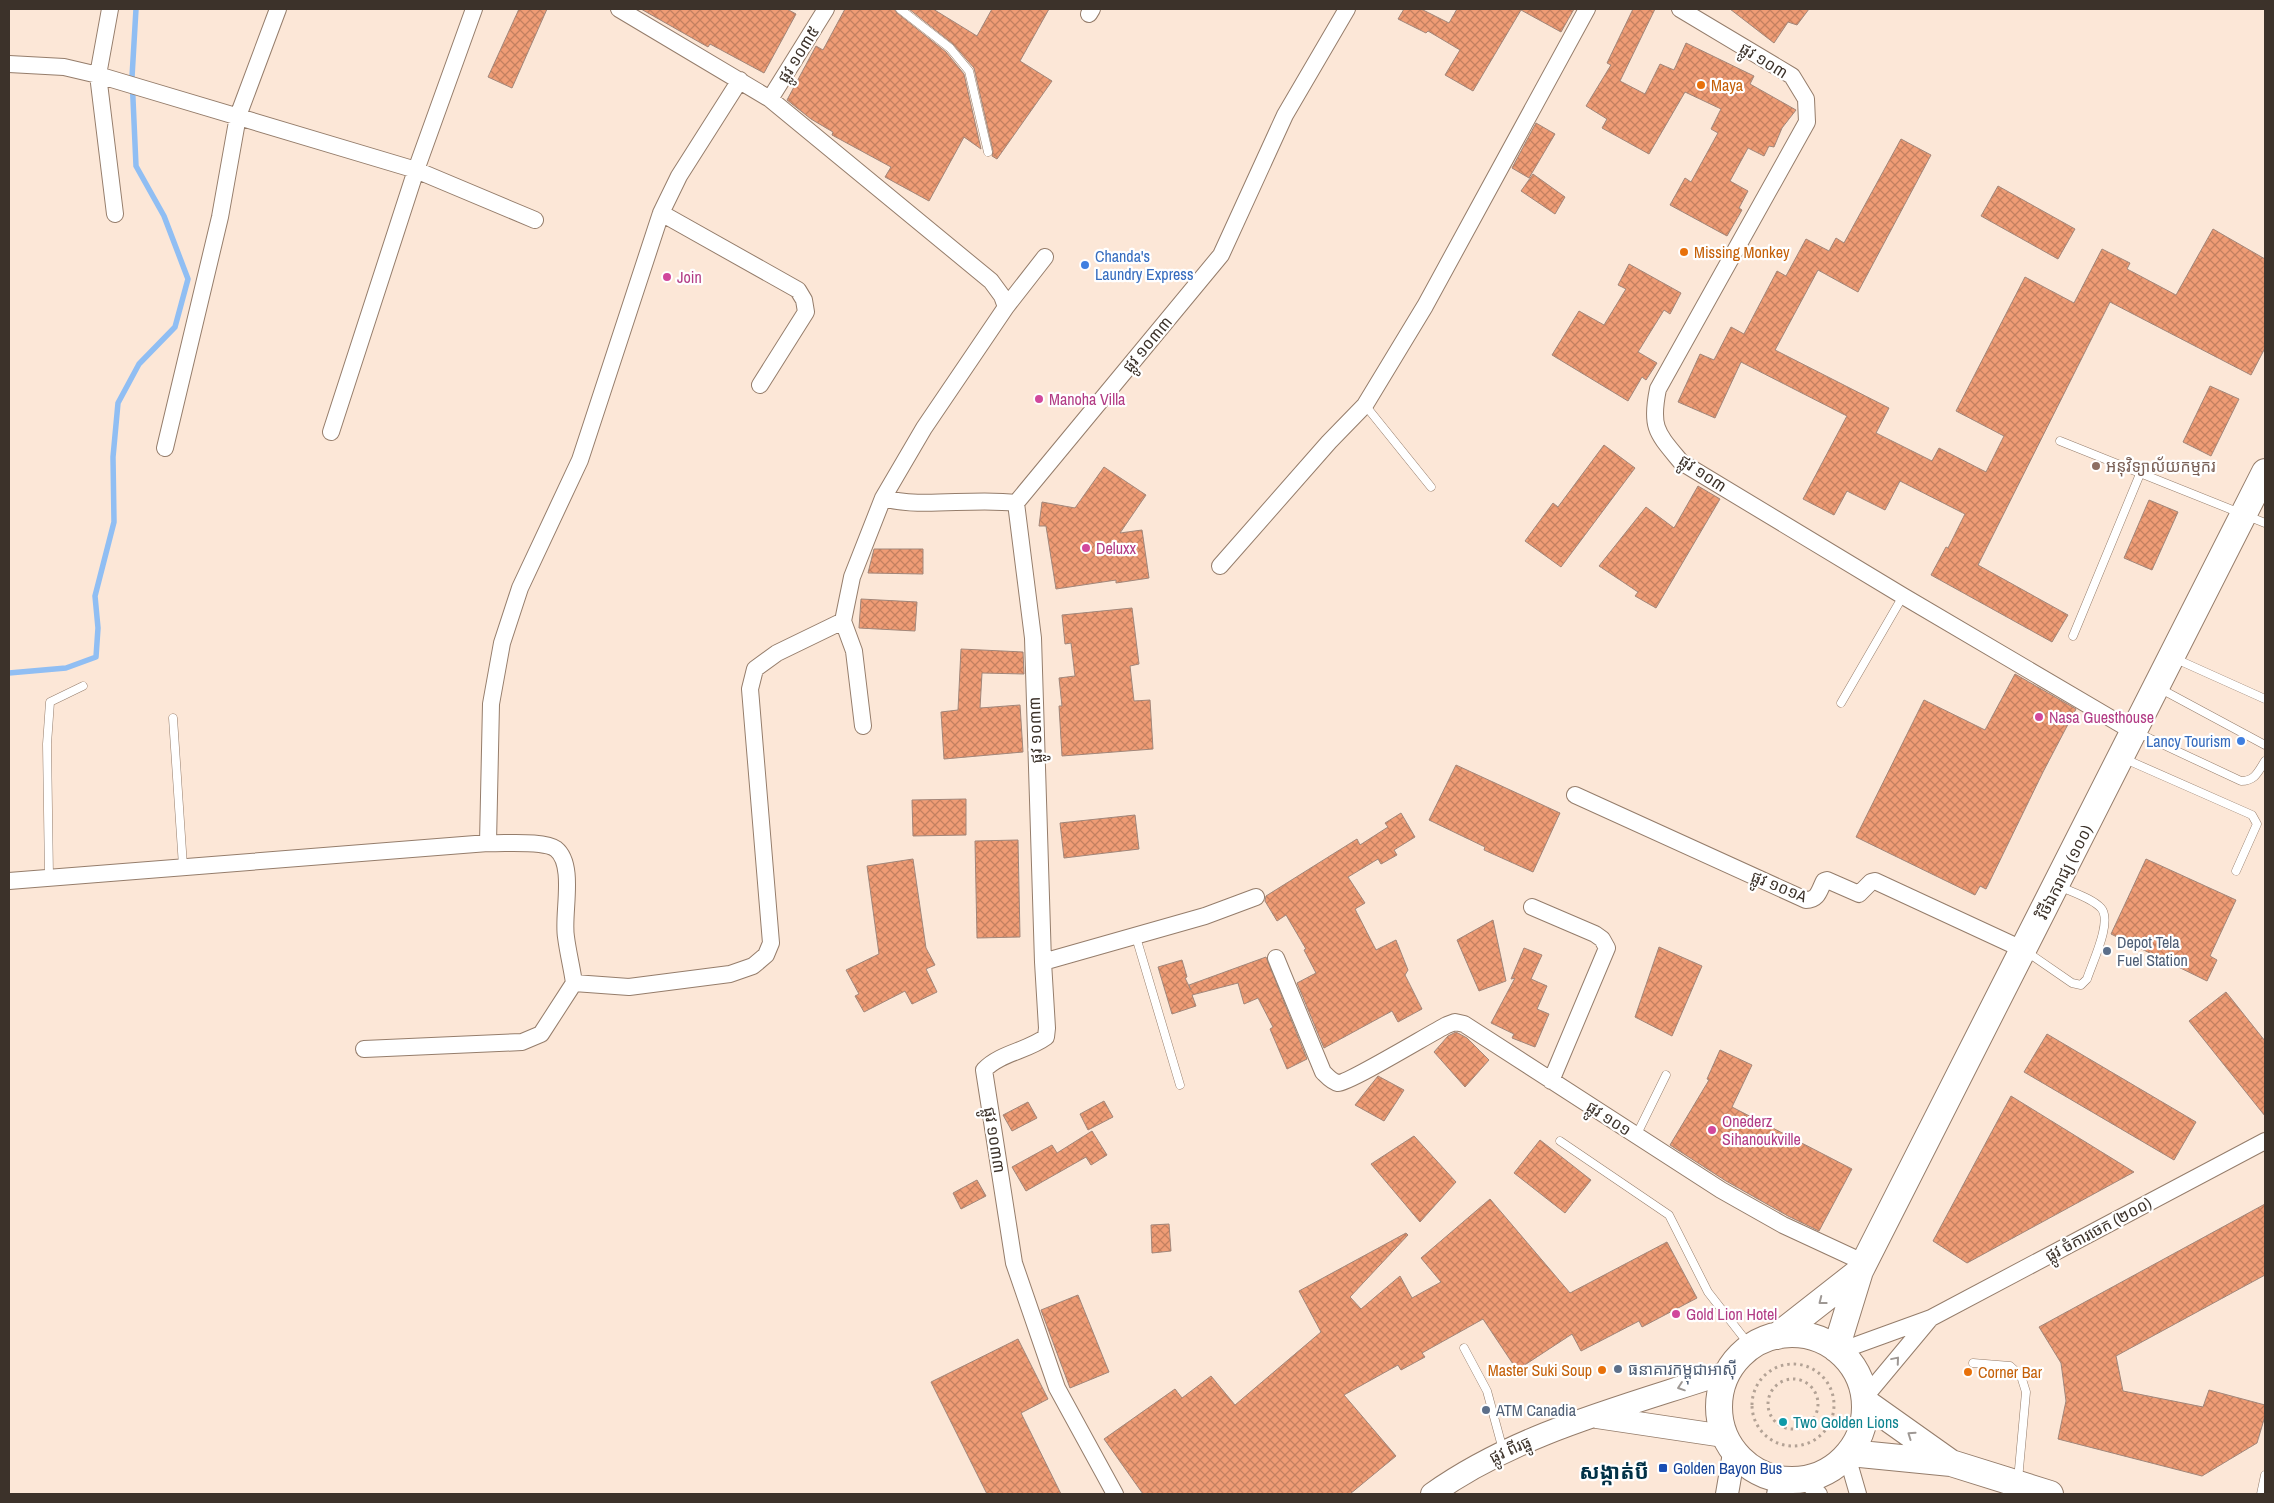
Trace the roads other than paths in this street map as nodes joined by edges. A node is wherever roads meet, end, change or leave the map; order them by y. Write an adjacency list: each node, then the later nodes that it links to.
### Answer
1 (110, 9): 11 (street)
2 (278, 9): 14 (street)
3 (474, 9): 16 (street)
4 (619, 9): 12 (street)
5 (826, 9): 13 (street, ផ្លូវ ១០៣៥)
6 (900, 9): 15 (lane)
7 (1347, 9): 31 (street, ផ្លូវ ១០៣៣)
8 (1587, 9): 23 (street)
9 (1680, 9): 34 (street, ផ្លូវ ១០៣)
10 (9, 64): 11 (street)
11 (104, 77): 14 (street); 18 (street)
12 (740, 80): 13 (street); 17 (street)
13 (770, 99): 21 (street)
14 (238, 116): 16 (street); 26 (street)
15 (988, 152)
16 (416, 170): 19 (street); 24 (street)
17 (661, 213): 22 (street); 49 (street)
18 (115, 214)
19 (535, 220)
20 (1045, 256): 21 (street)
21 (1006, 306): 30 (street)
22 (760, 385)
23 (1365, 405): 29 (lane); 33 (street)
24 (331, 432)
25 (2060, 441): 28 (lane)
26 (164, 448)
27 (2265, 472): 32 (main road, វិថីឯករាជ្យ (១០០))
28 (2140, 474): 32 (lane); 36 (lane)
29 (1431, 487)
30 (883, 498): 31 (street); 35 (street)
31 (1016, 502): 60 (street, ផ្លូវ ១០៣៣)
32 (2254, 519): 37 (main road, វិថីឯករាជ្យ (១០០))
33 (1220, 566)
34 (1903, 596): 41 (lane); 44 (street, ផ្លូវ ១០៣)
35 (843, 621): 43 (street); 61 (street)
36 (2072, 636)
37 (2171, 657): 39 (main road, វិថីឯករាជ្យ (១០០)); 40 (lane)
38 (83, 686): 52 (lane)
39 (2157, 686): 44 (main road, វិថីឯករាជ្យ (១០០)); 45 (lane)
40 (2265, 699)
41 (1841, 703)
42 (173, 718): 50 (lane)
43 (863, 726)
44 (2134, 732): 46 (main road, វិថីឯករាជ្យ (១០០)); 47 (lane)
45 (2265, 745)
46 (2121, 757): 51 (lane); 54 (main road, វិថីឯករាជ្យ (១០០))
47 (2265, 761)
48 (1575, 795): 58 (street, ផ្លូវ ១០១A)
49 (488, 843): 50 (street); 61 (street)
50 (183, 866): 52 (street)
51 (2236, 871)
52 (49, 876): 53 (street)
53 (9, 881)
54 (2057, 885): 58 (main road, វិថីឯករាជ្យ (១០០)); 58 (lane)
55 (1256, 897): 57 (street)
56 (1532, 907): 64 (street)
57 (1136, 937): 60 (street); 65 (lane)
58 (2024, 950): 69 (main road, វិថីឯករាជ្យ (១០០))
59 (1276, 958): 64 (street, ផ្លូវ ១០១)
60 (1043, 962): 86 (street, ផ្លូវ ១០៣៣)
61 (574, 983): 62 (street)
62 (364, 1049)
63 (1666, 1075): 66 (lane)
64 (1551, 1081): 66 (street, ផ្លូវ ១០១)
65 (1180, 1085)
66 (1636, 1136): 69 (street, ផ្លូវ ១០១)
67 (1560, 1141): 72 (lane)
68 (2265, 1141): 70 (street, ផ្លូវ ចំការចេក (២០០))
69 (1862, 1267): 71 (main road, one-way to 71); 74 (main road, វិថីឯករាជ្យ (១០០))
70 (1931, 1318): 74 (street, ផ្លូវ ចំការចេក (២០០)); 77 (street, ផ្លូវ ចំការចេក (២០០), one-way to 70)
71 (1777, 1336): 72 (main road); 74 (main road)
72 (1751, 1347): 76 (main road)
73 (1464, 1348): 80 (lane)
74 (1838, 1350): 77 (main road)
75 (1973, 1364): 84 (lane)
76 (1728, 1372): 78 (main road, ផ្លូវ ពីរធ្នូ, one-way to 78); 79 (main road)
77 (1865, 1400): 81 (main road); 82 (main road, one-way to 77)
78 (1594, 1417): 79 (main road, ផ្លូវ ពីរធ្នូ); 80 (main road, ផ្លូវ ពីរធ្នូ)
79 (1729, 1445): 85 (main road); 88 (main road)
80 (1503, 1451): 87 (main road, ផ្លូវ ពីរធ្នូ)
81 (1848, 1454): 82 (main road); 85 (main road); 89 (street)
82 (1951, 1463): 84 (main road)
83 (2265, 1475): 91 (lane)
84 (2018, 1484): 90 (main road)
85 (1798, 1487)
86 (1115, 1494)
87 (1432, 1494)
88 (1728, 1494)
89 (1858, 1494)
90 (2050, 1494)
91 (2261, 1494)

